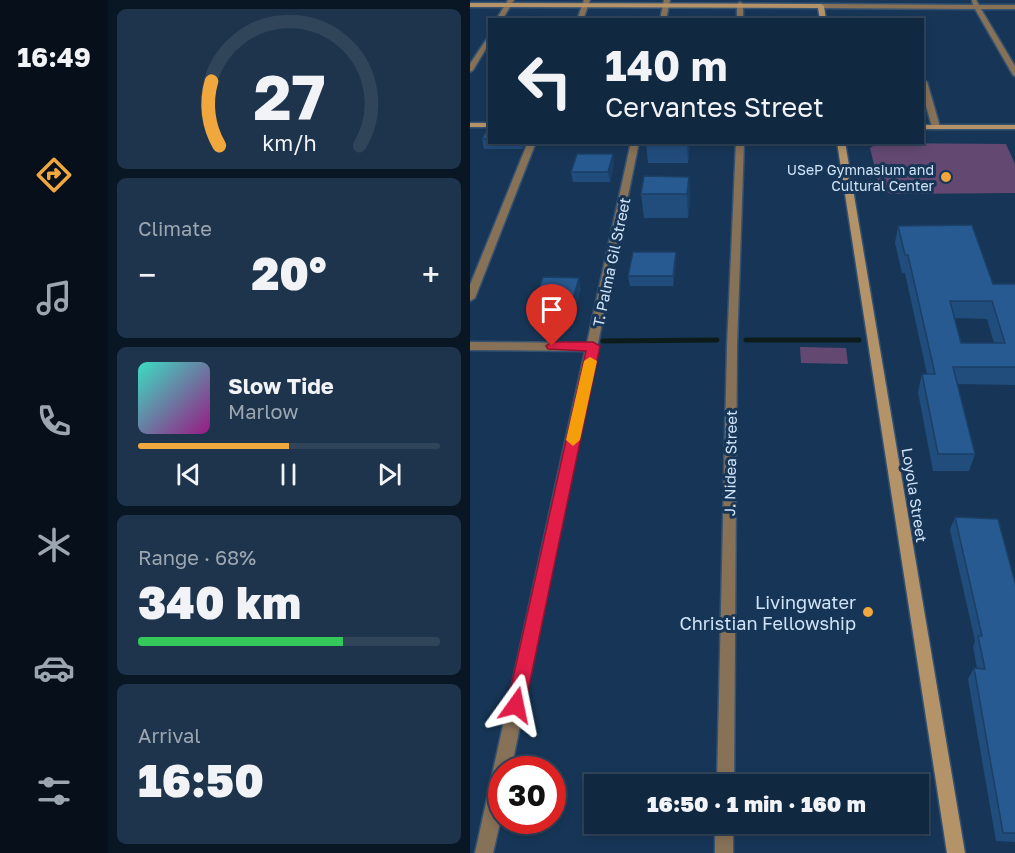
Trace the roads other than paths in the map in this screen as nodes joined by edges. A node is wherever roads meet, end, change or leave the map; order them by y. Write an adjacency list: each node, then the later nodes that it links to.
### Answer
1 (828, 0): 8 (main road)
2 (509, 2): 3 (main road); 7 (main road); 10 (street)
3 (586, 2): 4 (main road); 11 (street)
4 (667, 2): 6 (main road); 12 (street)
5 (975, 3): 8 (street); 9 (street); 17 (street)
6 (740, 4): 8 (main road); 13 (street)
7 (470, 5)
8 (821, 6): 14 (main road)
9 (1016, 7)
10 (500, 18)
11 (581, 18)
12 (663, 18)
13 (740, 18)
14 (823, 18)
15 (488, 39): 16 (street)
16 (470, 70)
17 (1016, 75)
18 (924, 85): 22 (street)
19 (470, 125): 20 (main road)
20 (488, 125)
21 (924, 127): 22 (main road)
22 (936, 127): 23 (main road)
23 (1016, 127)
24 (531, 144): 28 (street)
25 (635, 144): 30 (street, T. Palma Gil Street)
26 (740, 144): 32 (street, J. Nidea Street)
27 (841, 144): 37 (main road, Loyola Street)
28 (470, 298)
29 (470, 346): 30 (street)
30 (593, 346): 31 (street, T. Palma Gil Street)
31 (505, 756)
32 (725, 774)
33 (488, 834): 35 (street, T. Palma Gil Street)
34 (725, 834): 36 (street)
35 (484, 853)
36 (724, 853)
37 (956, 853)

